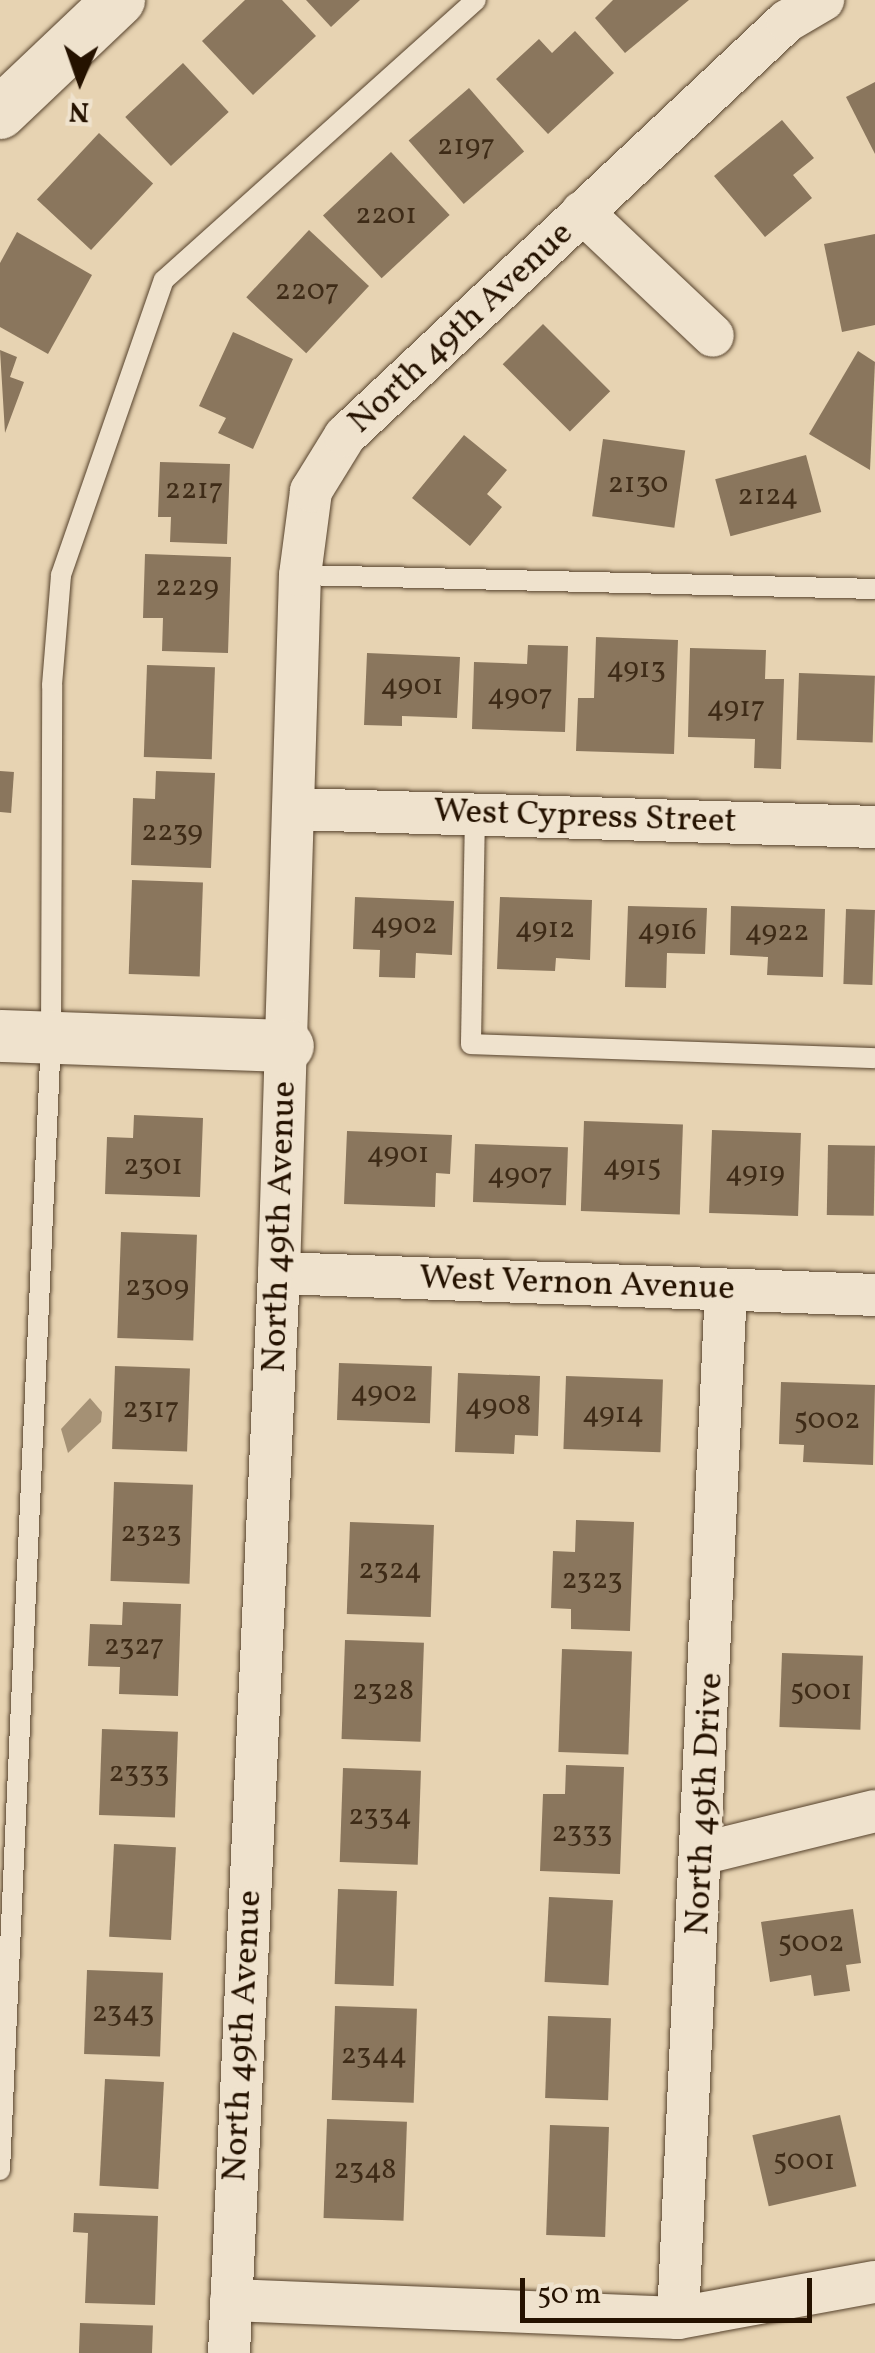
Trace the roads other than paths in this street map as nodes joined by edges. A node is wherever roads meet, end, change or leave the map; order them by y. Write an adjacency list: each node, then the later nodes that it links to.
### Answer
1 (118, 0): 4 (street)
2 (476, 0): 12 (lane)
3 (824, 0): 5 (street, North 49th Avenue)
4 (0, 113)
5 (582, 212): 6 (street, North 49th Avenue); 7 (street, North 49th Avenue)
6 (713, 336)
7 (300, 575): 8 (lane); 9 (street, North 49th Avenue)
8 (875, 589)
9 (296, 809): 10 (street, West Cypress Street); 13 (street, North 49th Avenue)
10 (475, 813): 11 (street, West Cypress Street); 14 (lane)
11 (875, 827)
12 (25, 1037): 13 (street); 20 (lane)
13 (288, 1046): 15 (street, North 49th Avenue)
14 (875, 1058)
15 (279, 1273): 16 (street, West Vernon Avenue); 22 (street, North 49th Avenue)
16 (726, 1290): 17 (street, West Vernon Avenue); 19 (street, North 49th Drive)
17 (875, 1295)
18 (875, 1811): 19 (street)
19 (704, 1852): 23 (street, North 49th Drive)
20 (0, 2170)
21 (875, 2282): 23 (street)
22 (231, 2300): 23 (street); 24 (street, North 49th Avenue)
23 (678, 2318)
24 (229, 2353)

